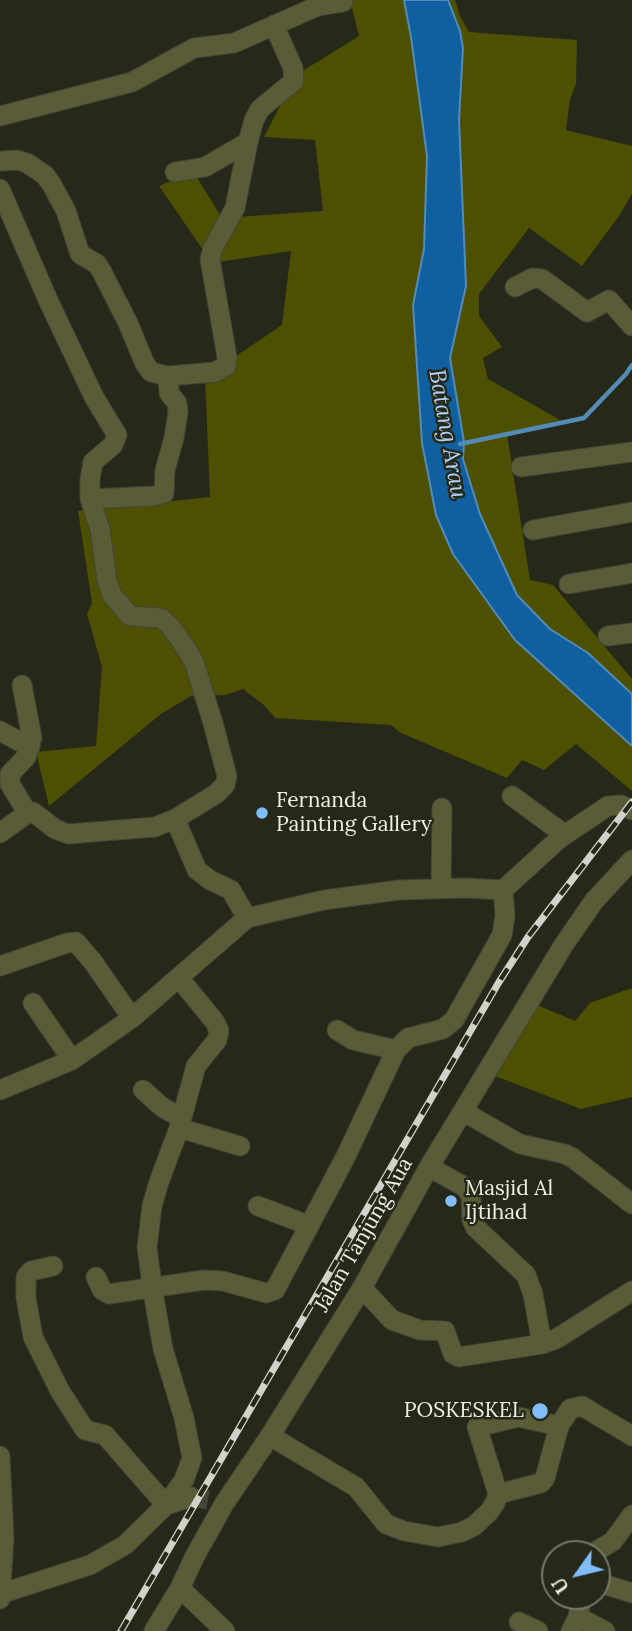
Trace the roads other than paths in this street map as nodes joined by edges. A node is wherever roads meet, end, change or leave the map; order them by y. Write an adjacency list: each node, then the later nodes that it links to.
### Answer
1 (343, 2): 2 (street)
2 (274, 25): 3 (street); 4 (street)
3 (0, 116)
4 (248, 142): 6 (street); 10 (street)
5 (0, 161): 10 (street)
6 (175, 172)
7 (0, 189): 13 (street)
8 (515, 287): 9 (street)
9 (632, 326)
10 (168, 376): 13 (street)
11 (632, 452): 12 (street)
12 (521, 467)
13 (90, 499): 27 (street)
14 (632, 512): 15 (street)
15 (533, 530)
16 (632, 573): 17 (street)
17 (569, 584)
18 (632, 633): 19 (street)
19 (608, 636)
20 (22, 685): 22 (street)
21 (0, 731): 22 (street)
22 (30, 747): 26 (street)
23 (512, 796): 29 (street)
24 (442, 808): 31 (street)
25 (632, 810): 29 (street)
26 (28, 814): 27 (street); 28 (street)
27 (175, 819): 33 (street)
28 (0, 833)
29 (564, 834): 32 (street)
30 (632, 860): 43 (street, Jalan Tanjung Aua)
31 (441, 888): 32 (street); 33 (street)
32 (503, 890): 39 (street)
33 (247, 918): 35 (street)
34 (0, 966): 37 (street)
35 (179, 978): 37 (street); 44 (street)
36 (33, 1003): 40 (street)
37 (132, 1018): 40 (street)
38 (337, 1030): 39 (street)
39 (396, 1050): 49 (street)
40 (72, 1060): 41 (street)
41 (0, 1090)
42 (143, 1090): 44 (street)
43 (464, 1112): 46 (street, Jalan Tanjung Aua); 47 (street)
44 (180, 1123): 45 (street); 52 (street)
45 (240, 1146)
46 (429, 1167): 53 (street, Jalan Tanjung Aua); 55 (street)
47 (632, 1204)
48 (258, 1206): 49 (street)
49 (308, 1225): 52 (street)
50 (53, 1266): 62 (street)
51 (96, 1277): 52 (street)
52 (152, 1286): 62 (street)
53 (362, 1288): 55 (street); 57 (street, Jalan Tanjung Aua)
54 (632, 1291): 55 (street)
55 (542, 1343)
56 (559, 1426): 58 (street); 60 (street); 60 (street)
57 (270, 1436): 60 (street); 61 (street, Jalan Tanjung Aua)
58 (632, 1436)
59 (0, 1456): 68 (street)
60 (498, 1494)
61 (208, 1500): 62 (street); 66 (street, Jalan Tanjung Aua)
62 (166, 1505): 68 (street)
63 (632, 1515): 64 (street)
64 (623, 1545)
65 (611, 1586): 67 (street)
66 (180, 1588): 71 (street, Jalan Tanjung Aua); 72 (street)
67 (632, 1592)
68 (0, 1596)
69 (519, 1622): 73 (street)
70 (575, 1624): 74 (street)
71 (154, 1631)
72 (225, 1631)
73 (538, 1631)
74 (605, 1631)

